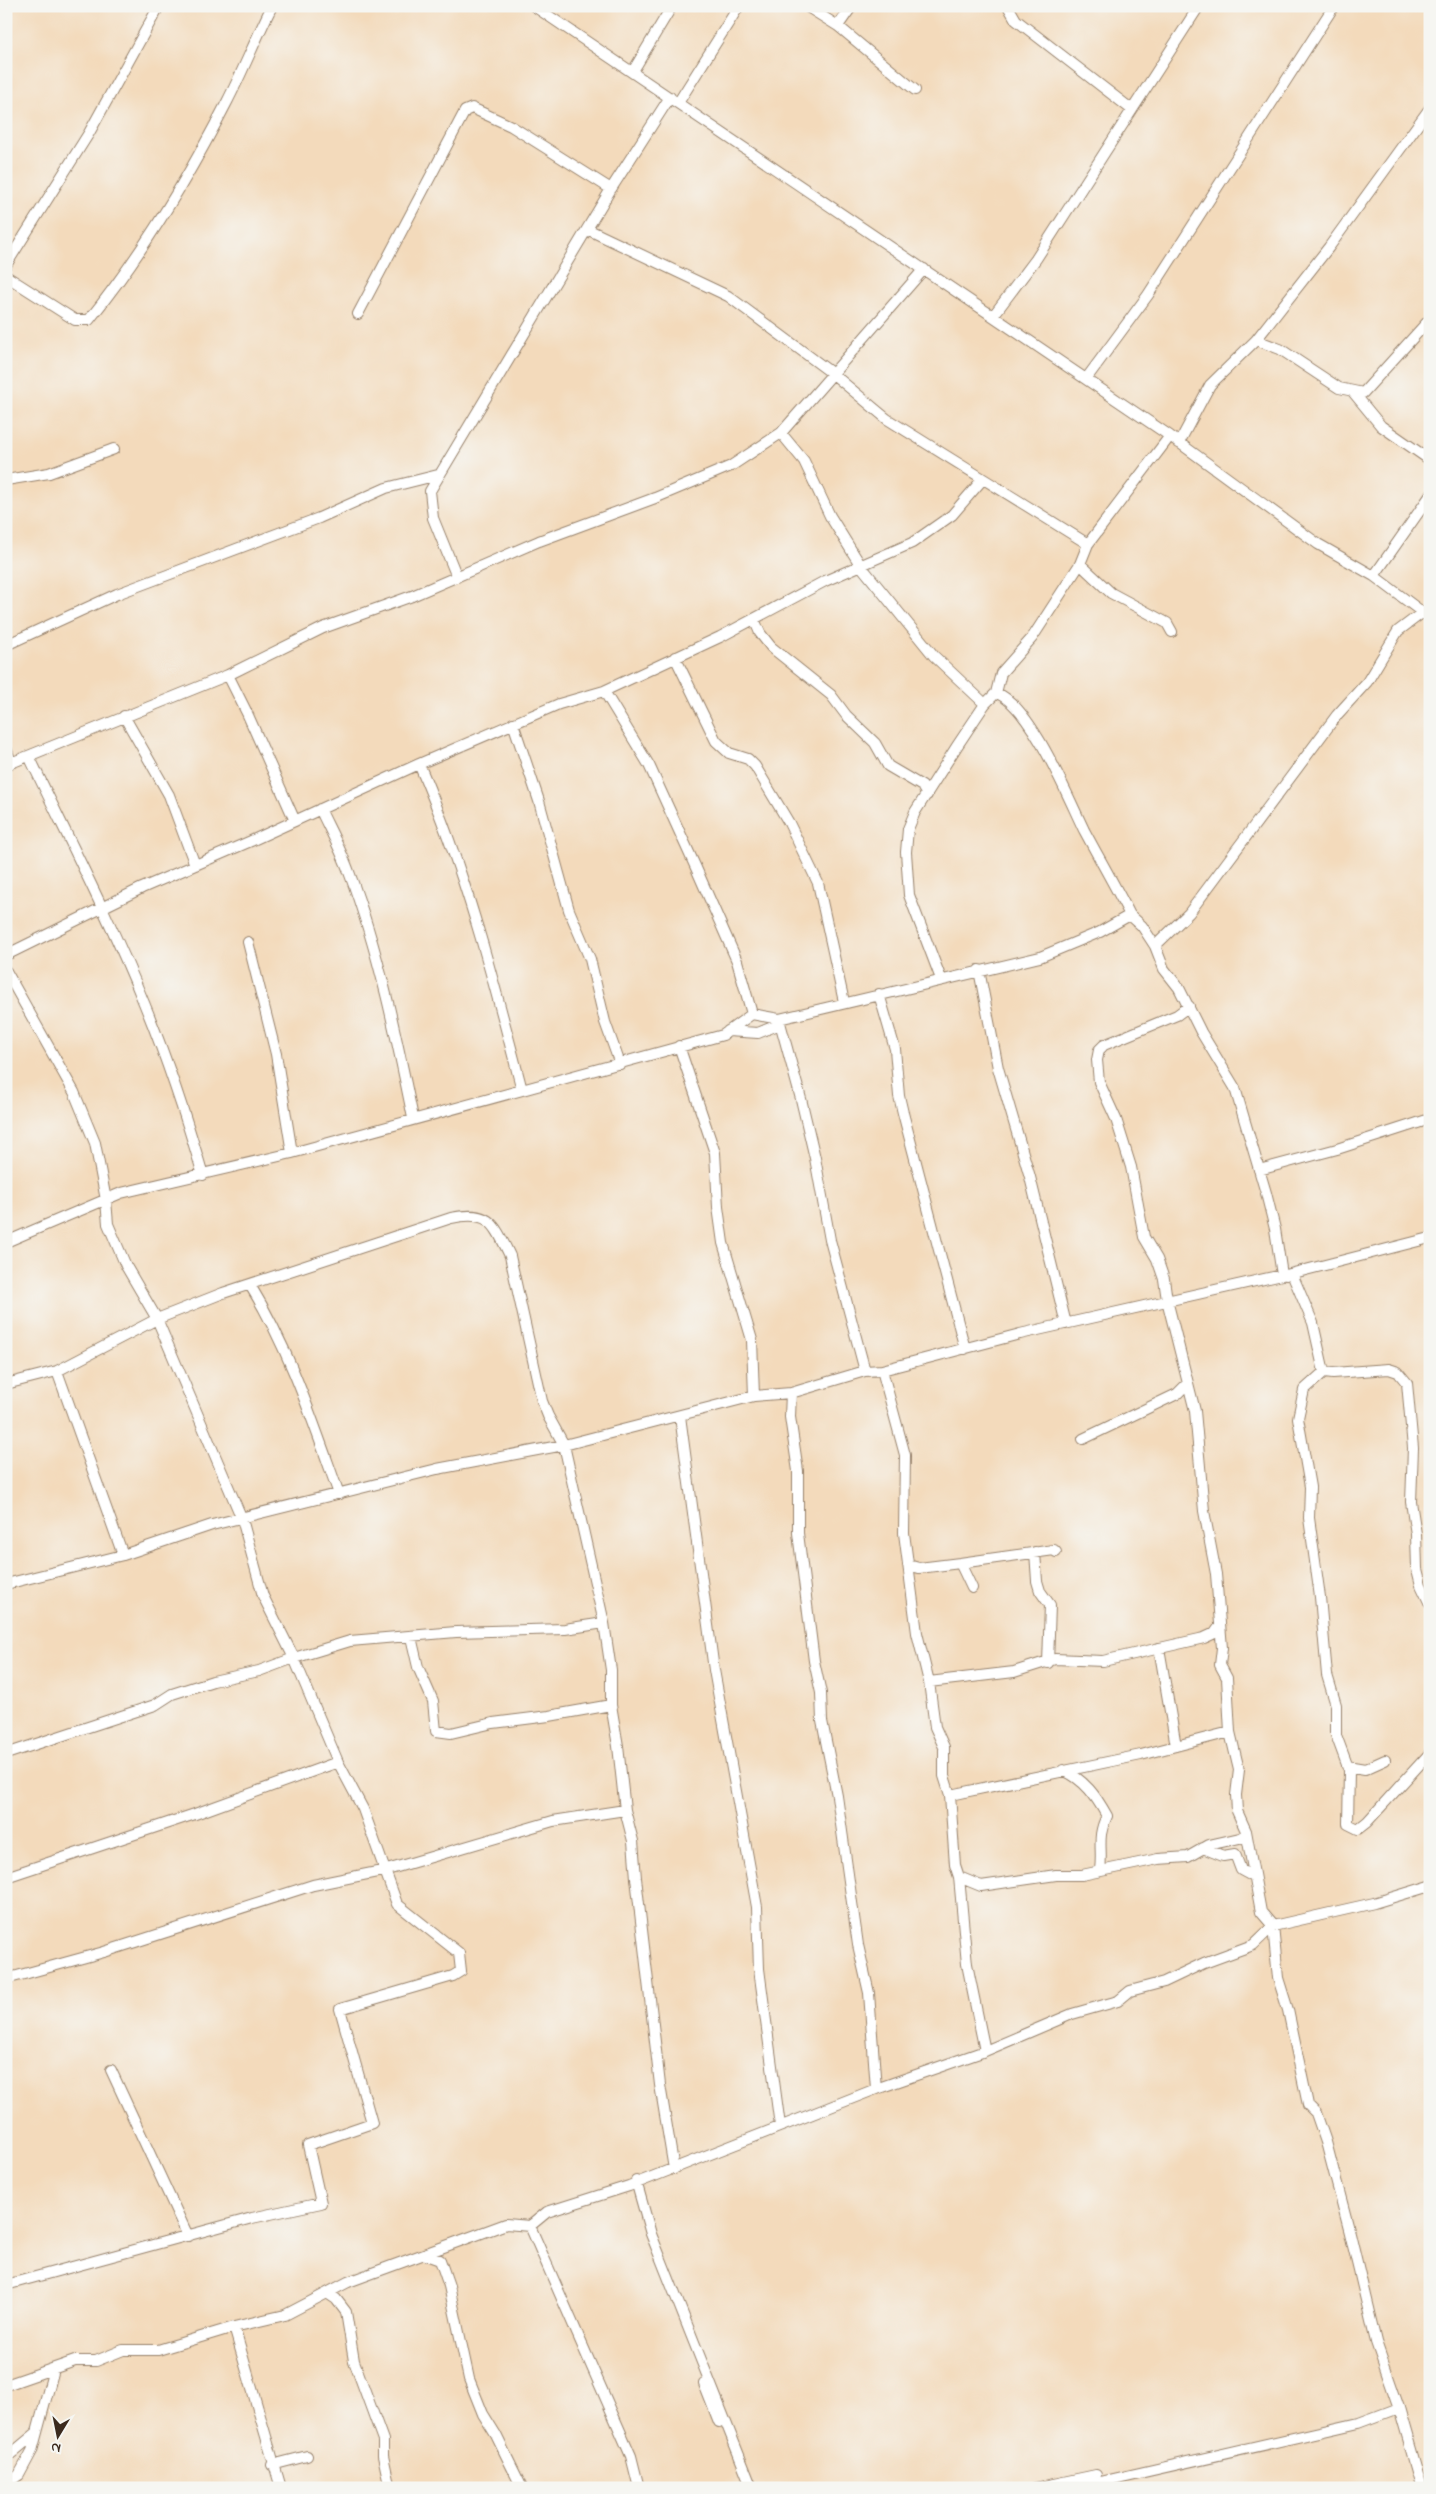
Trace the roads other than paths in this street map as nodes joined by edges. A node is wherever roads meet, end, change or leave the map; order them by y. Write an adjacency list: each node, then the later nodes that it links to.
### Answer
1 (159, 6): 20 (street)
2 (272, 6): 22 (street)
3 (534, 6): 11 (street)
4 (672, 6): 13 (street)
5 (739, 6): 15 (street)
6 (806, 6): 12 (street)
7 (852, 6): 12 (street)
8 (1008, 6): 17 (street)
9 (1199, 6): 17 (street)
10 (1334, 6): 28 (street)
11 (549, 10): 13 (street)
12 (838, 26): 14 (street)
13 (633, 71): 15 (street)
14 (915, 90)
15 (674, 100): 18 (street); 21 (street)
16 (1430, 108): 26 (street)
17 (1131, 109): 24 (street)
18 (611, 189): 19 (street); 23 (street)
19 (587, 229): 27 (street); 35 (street)
20 (6, 265)
21 (924, 269): 24 (street); 27 (street)
22 (6, 276)
23 (358, 314)
24 (993, 316): 28 (street)
25 (1430, 319): 29 (street)
26 (1256, 340): 29 (street); 32 (street)
27 (833, 374): 30 (street); 37 (street)
28 (1086, 379): 31 (street)
29 (1353, 392): 34 (street)
30 (781, 433): 41 (street); 43 (street)
31 (1170, 436): 32 (street); 39 (street)
32 (1179, 443): 42 (street)
33 (114, 449): 36 (street)
34 (1430, 460)
35 (438, 475): 43 (street); 47 (street)
36 (6, 480)
37 (982, 480): 39 (street); 41 (street)
38 (1430, 496): 42 (street)
39 (1088, 544): 40 (street)
40 (1080, 564): 46 (street); 51 (street)
41 (861, 566): 45 (street); 52 (street)
42 (1374, 576): 44 (street)
43 (457, 577): 49 (street)
44 (1426, 616): 66 (street)
45 (754, 619): 48 (street); 59 (street)
46 (1172, 632)
47 (6, 645)
48 (675, 657): 50 (street); 72 (street)
49 (228, 675): 53 (street); 61 (street)
50 (604, 691): 54 (street); 74 (street)
51 (996, 693): 52 (street); 64 (street)
52 (985, 704): 59 (street)
53 (124, 716): 56 (street); 62 (street)
54 (513, 723): 58 (street); 78 (street)
55 (6, 748): 57 (street)
56 (29, 756): 57 (street); 63 (street)
57 (9, 764)
58 (419, 764): 60 (street); 79 (street)
59 (927, 795): 70 (street)
60 (320, 809): 61 (street); 80 (street)
61 (295, 821): 62 (street)
62 (194, 865): 63 (street)
63 (102, 907): 67 (street); 84 (street)
64 (1130, 915): 66 (street); 68 (street)
65 (248, 942): 82 (street)
66 (1154, 946): 73 (street)
67 (6, 955)
68 (978, 970): 70 (street); 92 (street)
69 (6, 971): 85 (street)
70 (941, 979): 71 (street)
71 (879, 994): 72 (street); 93 (street)
72 (844, 1002): 75 (street)
73 (1189, 1006): 83 (street); 90 (street)
74 (752, 1014): 75 (street); 76 (street)
75 (780, 1021): 76 (street); 95 (street)
76 (728, 1031): 77 (street)
77 (679, 1046): 78 (street); 101 (street)
78 (620, 1064): 79 (street)
79 (522, 1090): 80 (street)
80 (413, 1118): 82 (street)
81 (1430, 1119): 83 (street)
82 (292, 1153): 84 (street)
83 (1259, 1170): 88 (street)
84 (203, 1175): 85 (street)
85 (106, 1200): 87 (street); 91 (street)
86 (1430, 1238): 88 (street)
87 (6, 1242)
88 (1287, 1275): 90 (street); 97 (street)
89 (250, 1285): 91 (street); 104 (street); 105 (street)
90 (1167, 1300): 92 (street); 98 (street)
91 (157, 1319): 96 (street); 106 (street)
92 (1066, 1324): 93 (street)
93 (966, 1349): 94 (street)
94 (882, 1370): 95 (street); 111 (street)
95 (865, 1371): 100 (street)
96 (57, 1372): 99 (street); 109 (street)
97 (1324, 1372): 114 (street); 129 (street)
98 (1188, 1383): 103 (street); 116 (street)
99 (6, 1384)
100 (791, 1393): 101 (street); 145 (street)
101 (754, 1396): 102 (street)
102 (680, 1416): 104 (street); 146 (street)
103 (1083, 1439)
104 (564, 1445): 105 (street); 115 (street)
105 (339, 1494): 106 (street)
106 (242, 1519): 109 (street); 119 (street)
107 (1034, 1552): 108 (street); 110 (street); 120 (street)
108 (1056, 1552)
109 (122, 1555): 112 (street)
110 (960, 1562): 111 (street); 113 (street)
111 (908, 1565): 121 (street)
112 (6, 1584)
113 (972, 1588)
114 (1430, 1604)
115 (604, 1624): 117 (street); 122 (street)
116 (1220, 1626): 118 (street); 123 (street)
117 (411, 1636): 119 (street); 122 (street)
118 (1159, 1648): 120 (street); 124 (street)
119 (294, 1658): 126 (street); 128 (street)
120 (1048, 1663): 121 (street)
121 (929, 1682): 131 (street)
122 (611, 1705): 132 (street)
123 (1230, 1732): 124 (street); 133 (street)
124 (1176, 1746): 130 (street)
125 (1430, 1753): 129 (street)
126 (6, 1754)
127 (1385, 1760): 129 (street)
128 (338, 1762): 135 (street); 137 (street)
129 (1347, 1766)
130 (1062, 1770): 131 (street); 136 (street)
131 (950, 1795): 138 (street)
132 (625, 1810): 135 (street); 147 (street)
133 (1246, 1831): 134 (street); 139 (street)
134 (1203, 1848): 136 (street); 139 (street)
135 (387, 1870): 142 (street); 150 (street)
136 (1100, 1870): 138 (street)
137 (6, 1877)
138 (959, 1877): 143 (street)
139 (1254, 1877): 141 (street)
140 (1430, 1886): 141 (street)
141 (1273, 1926): 143 (street); 157 (street)
142 (6, 1979)
143 (985, 2051): 145 (street)
144 (111, 2070): 150 (street)
145 (876, 2090): 146 (street)
146 (780, 2126): 147 (street)
147 (674, 2169): 148 (street)
148 (632, 2184): 149 (street); 168 (street); 169 (street)
149 (530, 2226): 151 (street); 167 (street)
150 (188, 2236): 152 (street)
151 (425, 2255): 153 (street); 166 (street)
152 (6, 2285)
153 (326, 2293): 154 (street); 165 (street)
154 (234, 2327): 155 (street); 161 (street)
155 (54, 2370): 156 (street); 158 (street)
156 (6, 2385)
157 (1399, 2408): 162 (street); 172 (street)
158 (35, 2434): 160 (street); 163 (street)
159 (307, 2456): 161 (street)
160 (6, 2458)
161 (272, 2465): 164 (street)
162 (1095, 2482): 170 (street); 171 (street)
163 (6, 2484)
164 (281, 2488)
165 (390, 2488)
166 (522, 2488)
167 (639, 2488)
168 (746, 2488)
169 (752, 2488)
170 (1035, 2488)
171 (1074, 2488)
172 (1422, 2488)

